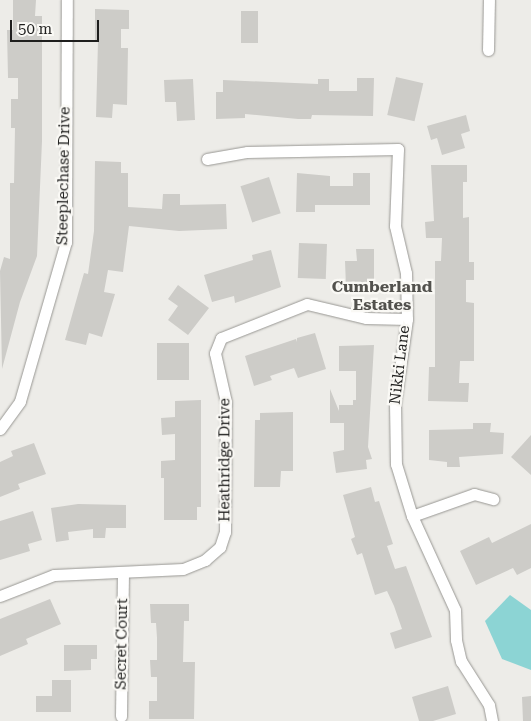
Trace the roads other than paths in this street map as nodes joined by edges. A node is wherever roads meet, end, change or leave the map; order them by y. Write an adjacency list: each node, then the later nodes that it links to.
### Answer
1 (66, 0): 6 (street, Steeplechase Drive)
2 (489, 0): 3 (street)
3 (488, 50)
4 (207, 159): 5 (street, Nikki Lane)
5 (407, 319): 8 (street, Nikki Lane); 9 (street, Heathridge Drive)
6 (0, 429)
7 (493, 498): 8 (street)
8 (412, 516): 12 (street, Nikki Lane)
9 (122, 572): 10 (street, Heathridge Drive); 11 (street, Secret Court)
10 (0, 596)
11 (121, 716)
12 (492, 721)

